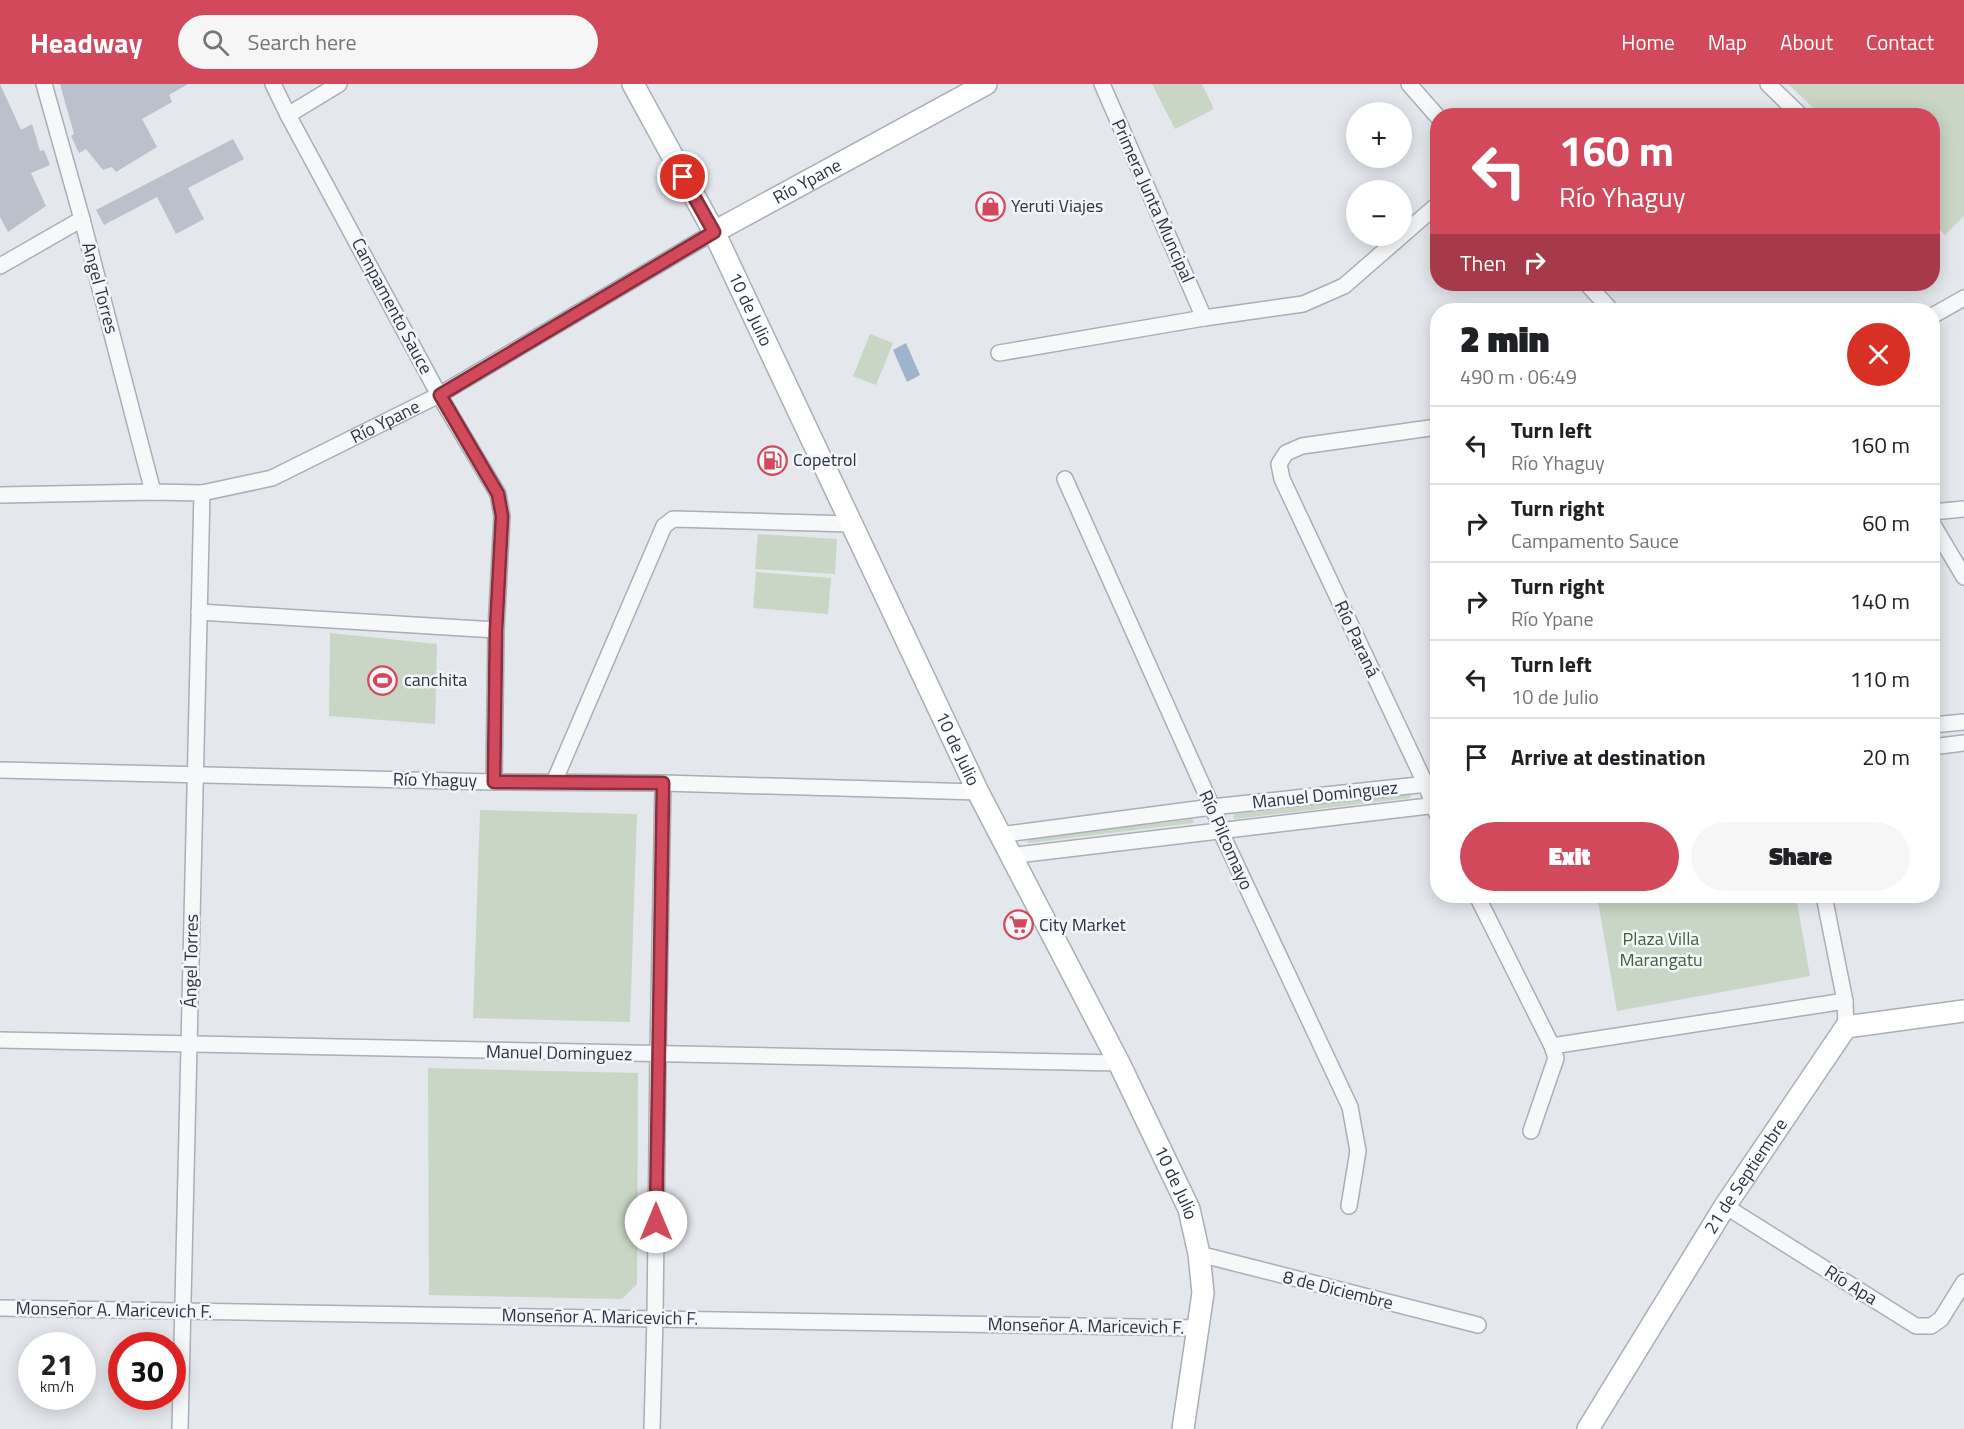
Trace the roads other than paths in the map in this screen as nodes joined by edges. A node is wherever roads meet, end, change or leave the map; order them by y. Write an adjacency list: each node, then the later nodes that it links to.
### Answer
1 (44, 84): 13 (street, Angel Torres)
2 (273, 84): 11 (street, Campamento Sauce)
3 (339, 84): 11 (street)
4 (633, 84): 14 (main road, 10 de Julio)
5 (986, 84): 14 (main road, Río Ypane)
6 (1102, 84): 20 (street, Primera Junta Muncipal)
7 (1410, 84): 9 (street)
8 (1768, 84): 10 (street)
9 (1430, 108)
10 (1793, 108)
11 (288, 115): 22 (street, Campamento Sauce)
12 (1430, 211): 20 (street)
13 (82, 219): 15 (street); 25 (street, Angel Torres)
14 (714, 232): 22 (street, Río Ypane); 30 (main road, 10 de Julio)
15 (0, 266)
16 (1593, 291): 18 (street)
17 (1964, 298): 19 (street)
18 (1605, 303)
19 (1940, 312)
20 (1204, 318): 21 (street)
21 (999, 353)
22 (440, 395): 26 (street, Río Ypane); 34 (street, Campamento Sauce)
23 (1430, 428): 41 (street, Río Paraná)
24 (1065, 479): 47 (street, Río Pilcomayo)
25 (153, 492): 26 (street, Río Ypane); 27 (street, Río Ypane)
26 (202, 493): 33 (street, Ángel Torres)
27 (0, 495)
28 (1964, 509): 29 (street)
29 (1940, 511)
30 (851, 524): 43 (street); 46 (main road, 10 de Julio)
31 (1940, 536): 32 (street)
32 (1964, 576)
33 (199, 612): 34 (street); 40 (street, Ángel Torres)
34 (496, 630): 42 (street, Campamento Sauce)
35 (1964, 722): 36 (street)
36 (1940, 724)
37 (1964, 743): 38 (street)
38 (1940, 746)
39 (0, 770): 40 (street, Río Yhaguy)
40 (195, 774): 42 (street, Río Yhaguy); 58 (street, Ángel Torres)
41 (1430, 780)
42 (494, 782): 43 (street, Río Yhaguy)
43 (554, 782): 44 (street, Río Yhaguy)
44 (663, 783): 46 (street, Río Yhaguy); 60 (street)
45 (1430, 784): 47 (street, Manuel Dominguez)
46 (978, 792): 50 (main road, 10 de Julio)
47 (1212, 807): 49 (street, Río Pilcomayo); 50 (street, Manuel Dominguez)
48 (1430, 809): 49 (street, Manuel Dominguez)
49 (1220, 830): 51 (street, Manuel Dominguez); 63 (street, Río Pilcomayo)
50 (999, 835): 51 (main road, 10 de Julio)
51 (1009, 856): 61 (main road, 10 de Julio)
52 (1480, 903): 59 (street)
53 (1825, 903): 54 (street)
54 (1845, 1001): 56 (street); 59 (street)
55 (1964, 1011): 56 (main road)
56 (1846, 1027): 64 (main road, 21 de Septiembre)
57 (0, 1040): 58 (street, Manuel Dominguez)
58 (189, 1044): 60 (street, Manuel Dominguez); 68 (street, Ángel Torres)
59 (1552, 1046): 62 (street)
60 (658, 1055): 61 (street, Manuel Dominguez); 69 (street)
61 (1119, 1063): 65 (main road, 10 de Julio)
62 (1531, 1131)
63 (1349, 1206)
64 (1725, 1206): 66 (street, Río Apa); 75 (main road, 21 de Septiembre)
65 (1199, 1254): 70 (street, 8 de Diciembre); 71 (main road, 10 de Julio)
66 (1964, 1282)
67 (0, 1308): 68 (street, Monseñor A. Maricevich F.)
68 (183, 1312): 69 (street, Monseñor A. Maricevich F.); 72 (street, Ángel Torres)
69 (655, 1318): 71 (street, Monseñor A. Maricevich F.); 73 (street)
70 (1478, 1325)
71 (1200, 1328): 74 (main road, 10 de Julio)
72 (180, 1429)
73 (652, 1429)
74 (1183, 1429)
75 (1588, 1429)

